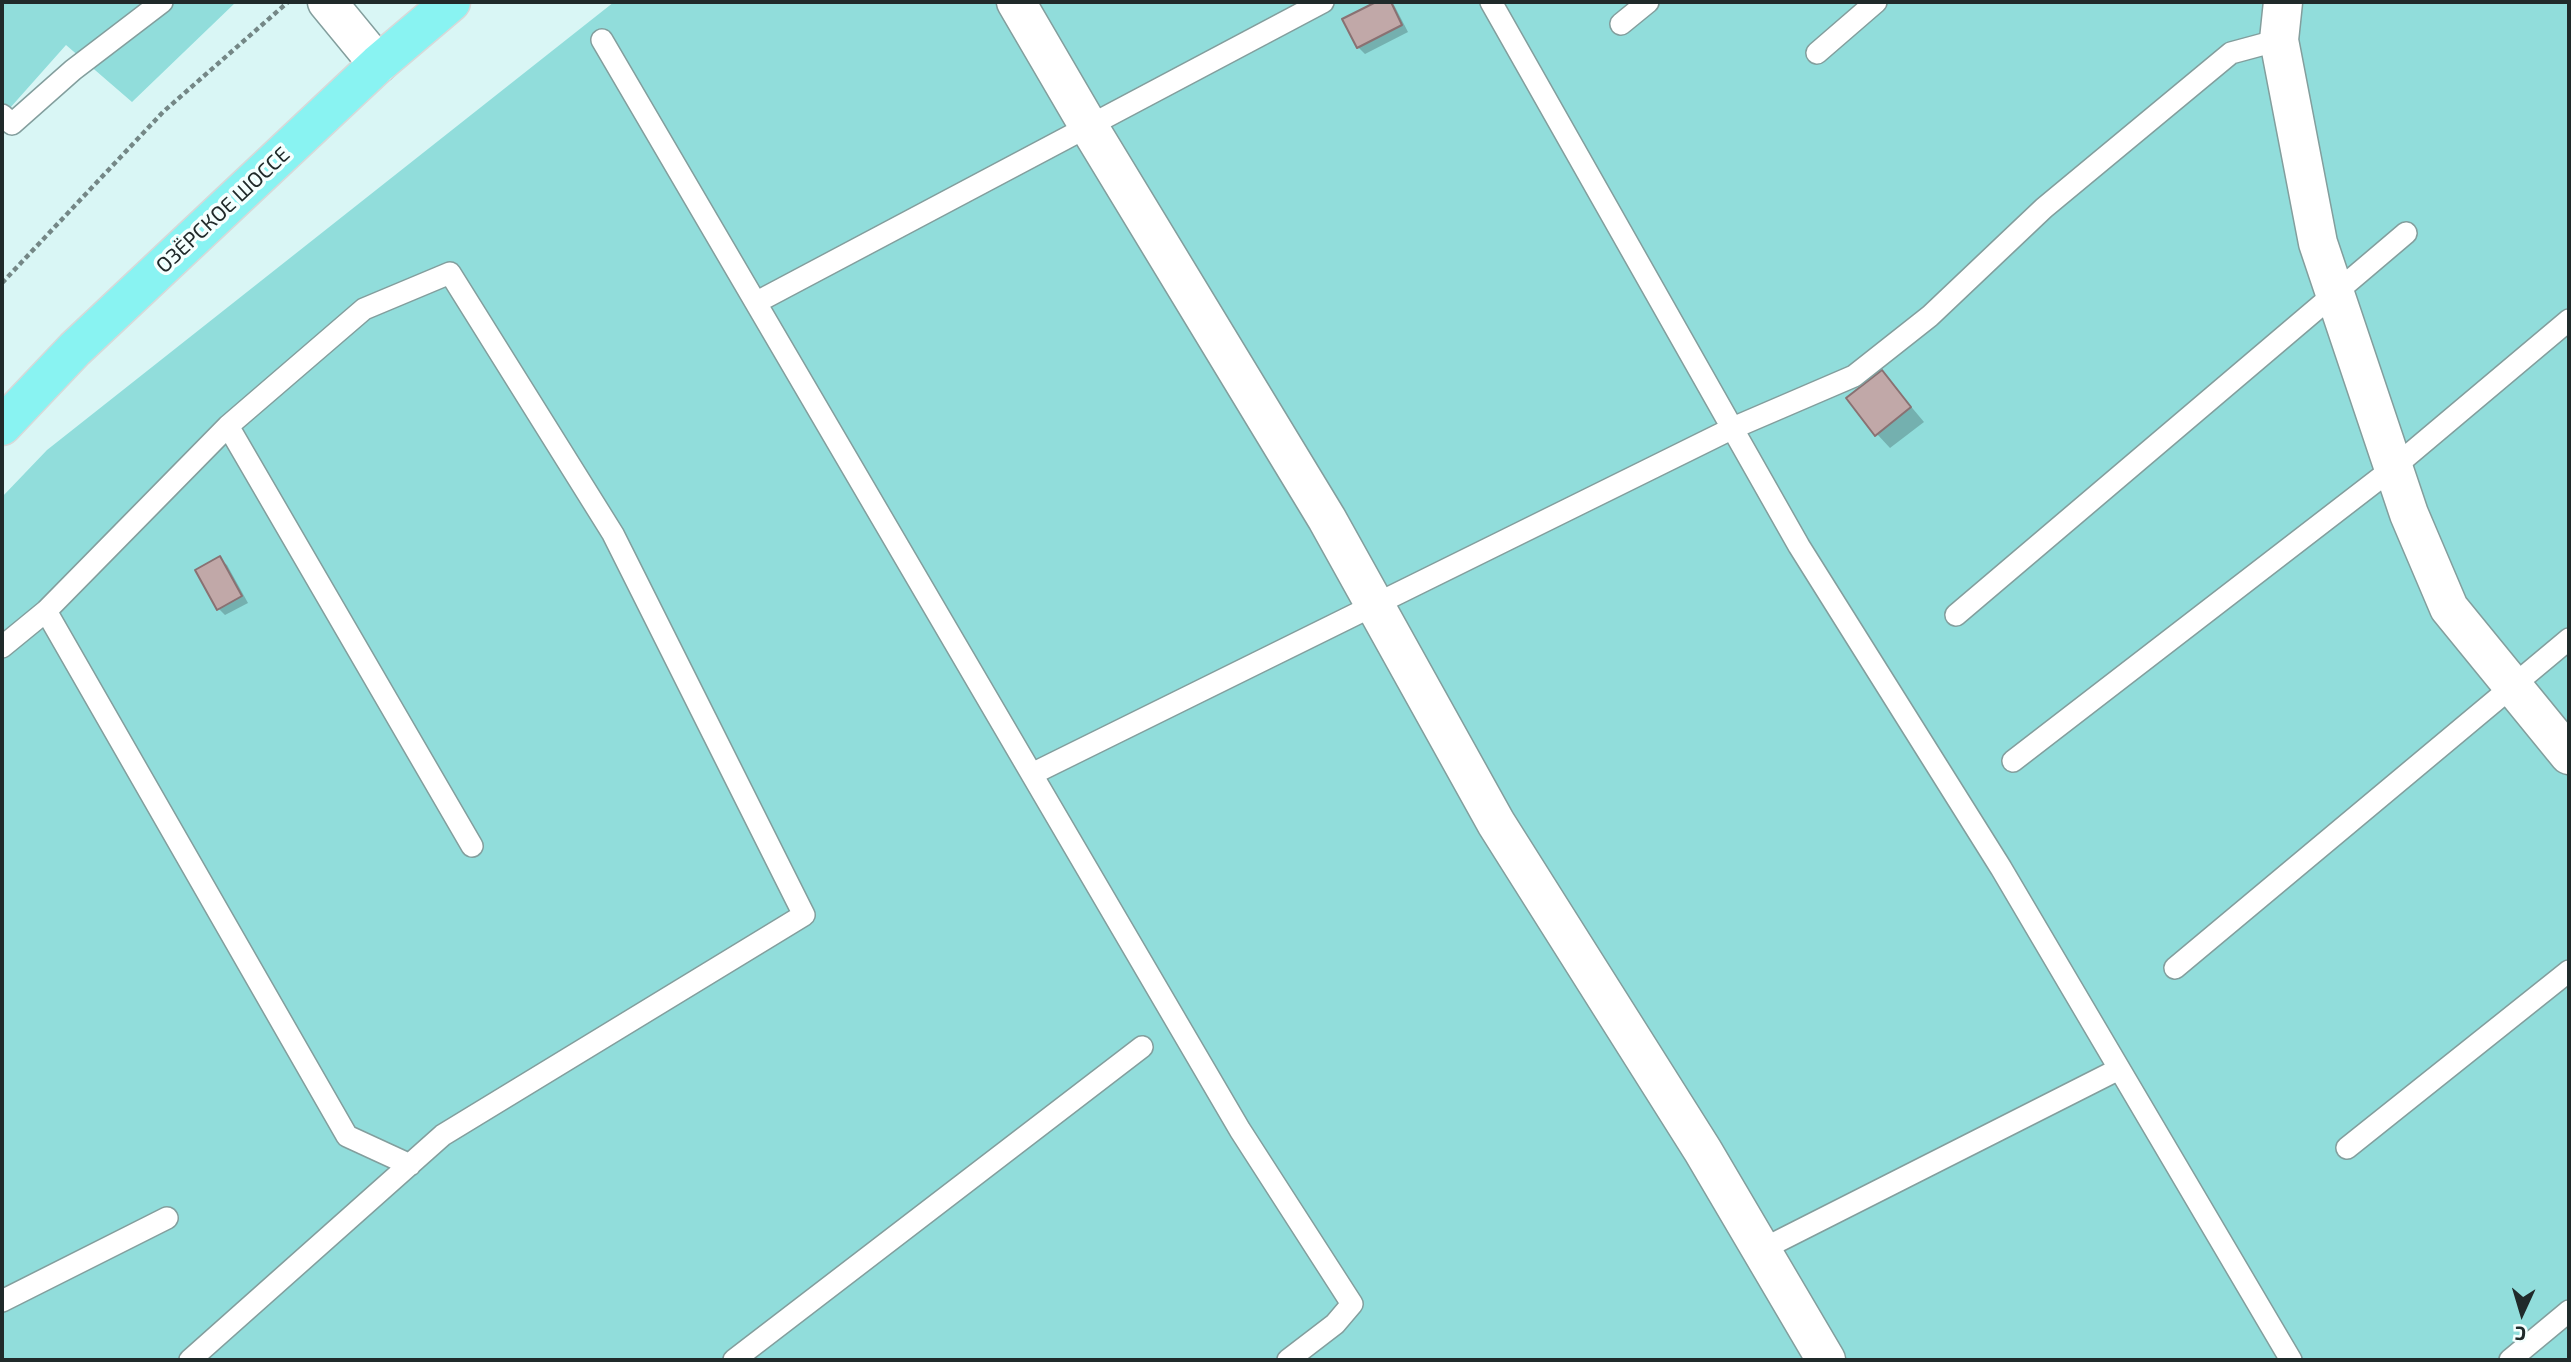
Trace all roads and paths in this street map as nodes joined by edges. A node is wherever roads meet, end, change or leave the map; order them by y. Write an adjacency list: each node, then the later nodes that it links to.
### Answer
1 (162, 2): 16 (lane)
2 (289, 2): 19 (path)
3 (327, 2): 15 (street)
4 (451, 2): 15 (main road, ОЗЁРСКОЕ ШОССЕ)
5 (1016, 2): 17 (street)
6 (1323, 2): 17 (lane)
7 (1491, 2): 25 (lane)
8 (1648, 2): 11 (lane)
9 (1876, 2): 14 (lane)
10 (2283, 2): 13 (street)
11 (1621, 24)
12 (602, 40): 21 (lane)
13 (2279, 40): 20 (street); 25 (lane)
14 (1817, 52)
15 (378, 64): 23 (main road, ОЗЁРСКОЕ ШОССЕ)
16 (2, 115)
17 (1089, 127): 21 (lane); 27 (street)
18 (2406, 233): 20 (lane)
19 (2, 283)
20 (2335, 292): 26 (street); 29 (lane)
21 (757, 302): 35 (lane)
22 (2569, 320): 26 (lane)
23 (2, 426)
24 (228, 426): 28 (lane); 36 (lane); 42 (lane)
25 (1732, 428): 27 (lane); 40 (lane)
26 (2393, 468): 32 (street); 34 (lane)
27 (1374, 604): 35 (lane); 44 (street)
28 (46, 611): 31 (lane); 42 (lane)
29 (1956, 615)
30 (2569, 639): 32 (lane)
31 (2, 647)
32 (2513, 686): 33 (street); 37 (lane)
33 (2569, 755)
34 (2013, 761)
35 (1032, 774): 49 (lane)
36 (472, 846)
37 (2175, 968)
38 (2569, 971): 41 (lane)
39 (1142, 1047): 48 (lane)
40 (2119, 1069): 44 (lane); 51 (lane)
41 (2347, 1148)
42 (410, 1165): 47 (lane)
43 (167, 1218): 45 (lane)
44 (1761, 1250): 50 (street)
45 (2, 1301)
46 (2569, 1311): 52 (lane)
47 (190, 1360)
48 (734, 1360)
49 (1288, 1360)
50 (1826, 1360)
51 (2291, 1360)
52 (2510, 1360)

